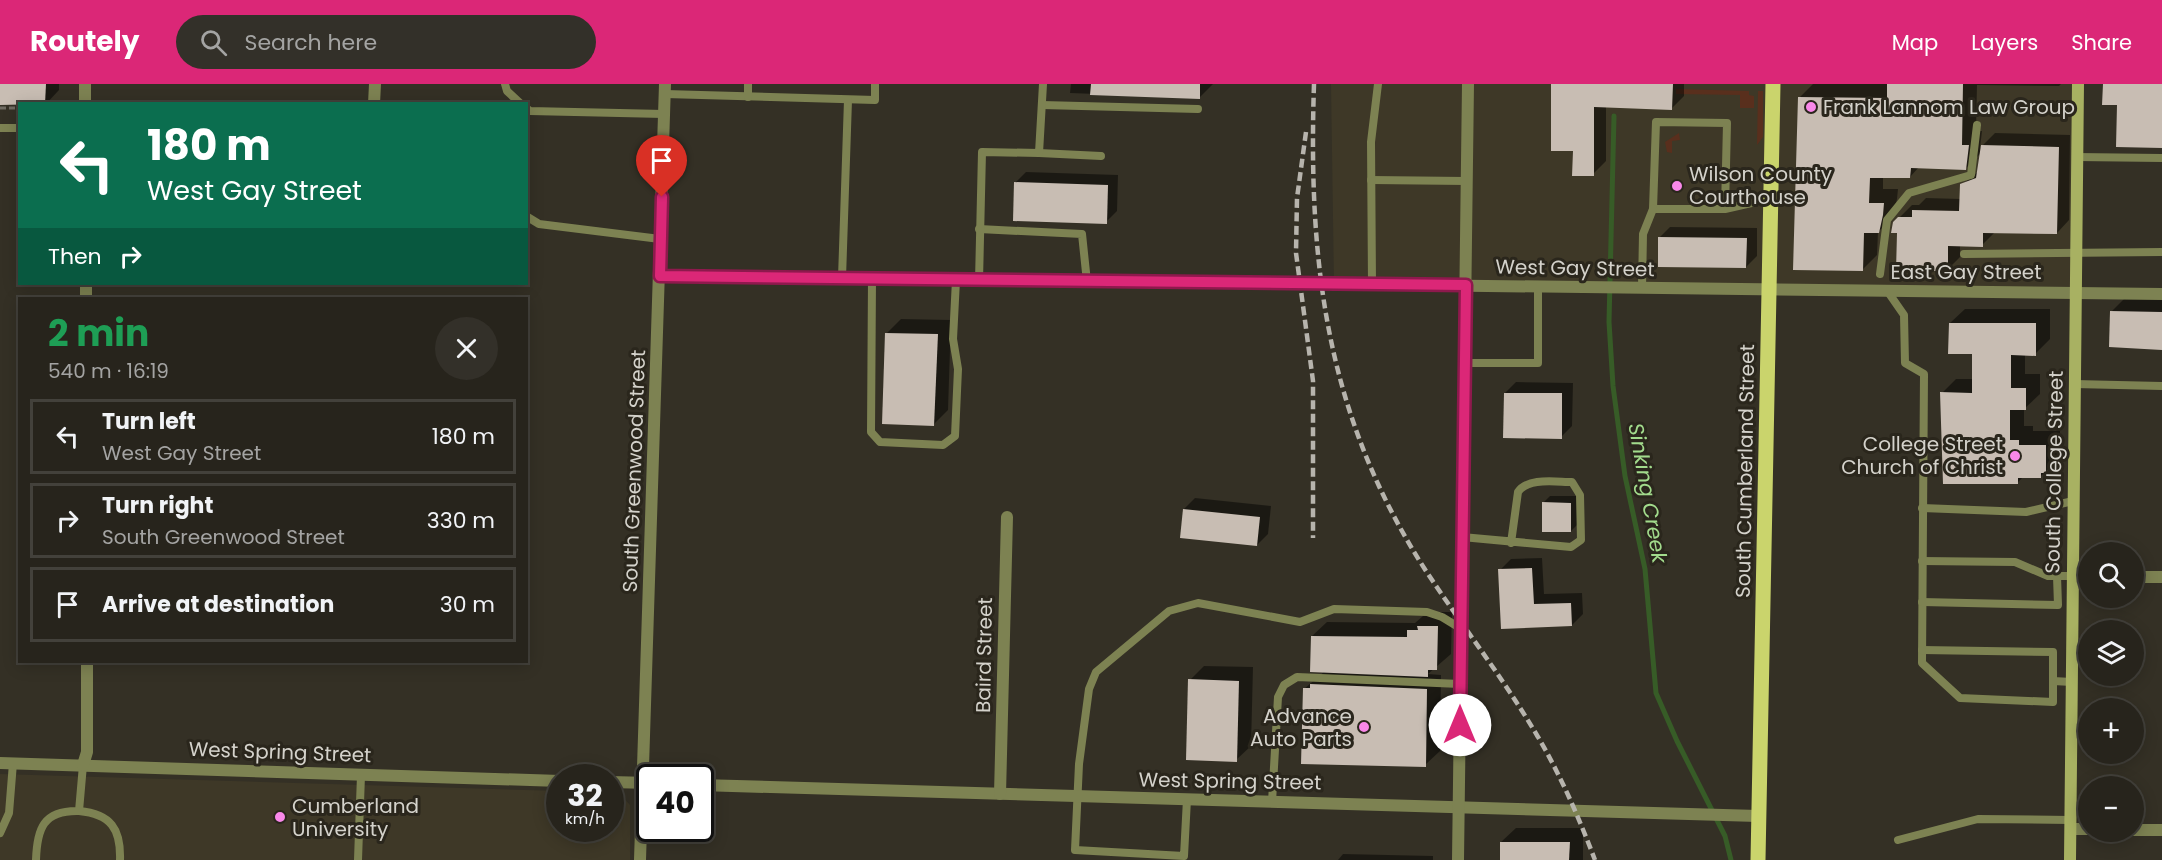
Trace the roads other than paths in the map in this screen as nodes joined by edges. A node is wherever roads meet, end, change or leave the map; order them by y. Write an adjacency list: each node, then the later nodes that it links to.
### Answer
1 (85, 84): 14 (street)
2 (375, 84): 15 (street)
3 (505, 84): 16 (lane)
4 (748, 84): 12 (lane)
5 (875, 84): 13 (lane)
6 (1043, 84): 17 (lane)
7 (1378, 84): 28 (lane)
8 (1468, 84): 29 (street)
9 (2078, 84): 26 (main road, South College Street)
10 (1774, 86): 30 (main road, South Cumberland Street)
11 (665, 89): 12 (lane); 20 (street, South Greenwood Street)
12 (748, 97): 13 (lane)
13 (848, 100): 41 (lane)
14 (85, 102)
15 (374, 102)
16 (519, 102)
17 (1042, 105): 18 (lane); 24 (lane)
18 (1198, 109)
19 (528, 112): 20 (lane)
20 (664, 114): 35 (street, South Greenwood Street)
21 (1977, 125): 39 (lane)
22 (0, 128): 23 (lane)
23 (18, 128)
24 (1039, 153): 25 (lane); 34 (lane)
25 (1101, 156)
26 (2076, 157): 27 (lane); 36 (main road, South College Street)
27 (2162, 158)
28 (1371, 180): 29 (lane); 46 (lane)
29 (1466, 181): 47 (street)
30 (1770, 199): 32 (lane); 50 (main road, South Cumberland Street)
31 (1653, 209): 32 (lane); 32 (lane); 49 (lane)
32 (1725, 209)
33 (528, 217): 35 (lane)
34 (979, 229): 44 (lane); 45 (lane)
35 (660, 239): 40 (street, South Greenwood Street)
36 (2078, 252): 37 (lane); 38 (lane); 52 (main road, South College Street)
37 (2162, 252)
38 (1964, 254)
39 (1880, 274)
40 (660, 276): 41 (street, West Gay Street); 77 (street, South Greenwood Street)
41 (842, 278): 42 (street, West Gay Street)
42 (872, 279): 43 (street, West Gay Street); 43 (lane)
43 (956, 280): 44 (street, West Gay Street)
44 (979, 281): 45 (street, West Gay Street)
45 (1087, 282): 46 (street, West Gay Street)
46 (1372, 284): 47 (street, West Gay Street)
47 (1466, 285): 48 (street, West Gay Street); 54 (street)
48 (1538, 286): 49 (street, West Gay Street); 54 (lane)
49 (1642, 288): 50 (street, West Gay Street)
50 (1770, 290): 51 (street, East Gay Street); 88 (main road, South Cumberland Street)
51 (1888, 292): 52 (street, East Gay Street); 58 (lane)
52 (2078, 292): 53 (street, East Gay Street); 55 (main road, South College Street)
53 (2162, 294)
54 (1465, 363): 60 (street)
55 (2074, 384): 56 (lane); 57 (main road, South College Street)
56 (2162, 386)
57 (2073, 501): 58 (lane); 64 (main road, South College Street)
58 (1922, 508): 62 (lane)
59 (1007, 517): 82 (street, Baird Street)
60 (1462, 537): 61 (lane); 69 (street)
61 (1511, 543): 61 (lane)
62 (1922, 561): 63 (lane); 68 (lane)
63 (2057, 576): 64 (lane); 68 (lane)
64 (2073, 576): 65 (street); 73 (main road, South College Street)
65 (2078, 576)
66 (2144, 577): 67 (street)
67 (2162, 577)
68 (1922, 602): 70 (lane)
69 (1460, 628): 74 (street); 83 (lane)
70 (1922, 650): 72 (lane); 72 (lane)
71 (87, 663): 78 (street)
72 (2053, 681): 73 (lane)
73 (2072, 682): 89 (main road, South College Street)
74 (1460, 684): 85 (lane); 86 (street)
75 (0, 763): 76 (street, West Spring Street)
76 (13, 763): 78 (street, West Spring Street); 93 (lane)
77 (647, 764)
78 (83, 765): 79 (street, West Spring Street); 87 (lane)
79 (361, 775): 80 (street, West Spring Street); 98 (lane)
80 (546, 781)
81 (714, 785): 82 (street, West Spring Street)
82 (1000, 794): 83 (street, West Spring Street)
83 (1076, 797): 84 (street, West Spring Street); 84 (lane)
84 (1188, 799): 85 (street, West Spring Street)
85 (1272, 802): 86 (street, West Spring Street)
86 (1459, 806): 88 (street, West Spring Street); 100 (street)
87 (79, 811): 96 (lane); 97 (lane)
88 (1758, 816): 101 (main road, South Cumberland Street)
89 (2071, 824): 90 (street); 94 (lane); 102 (main road, South College Street)
90 (2078, 826)
91 (2144, 830): 92 (street)
92 (2162, 830)
93 (0, 833)
94 (1898, 840)
95 (641, 842): 99 (street, South Greenwood Street)
96 (36, 860)
97 (120, 860)
98 (358, 860)
99 (640, 860)
100 (1458, 860)
101 (1758, 860)
102 (2070, 860)

